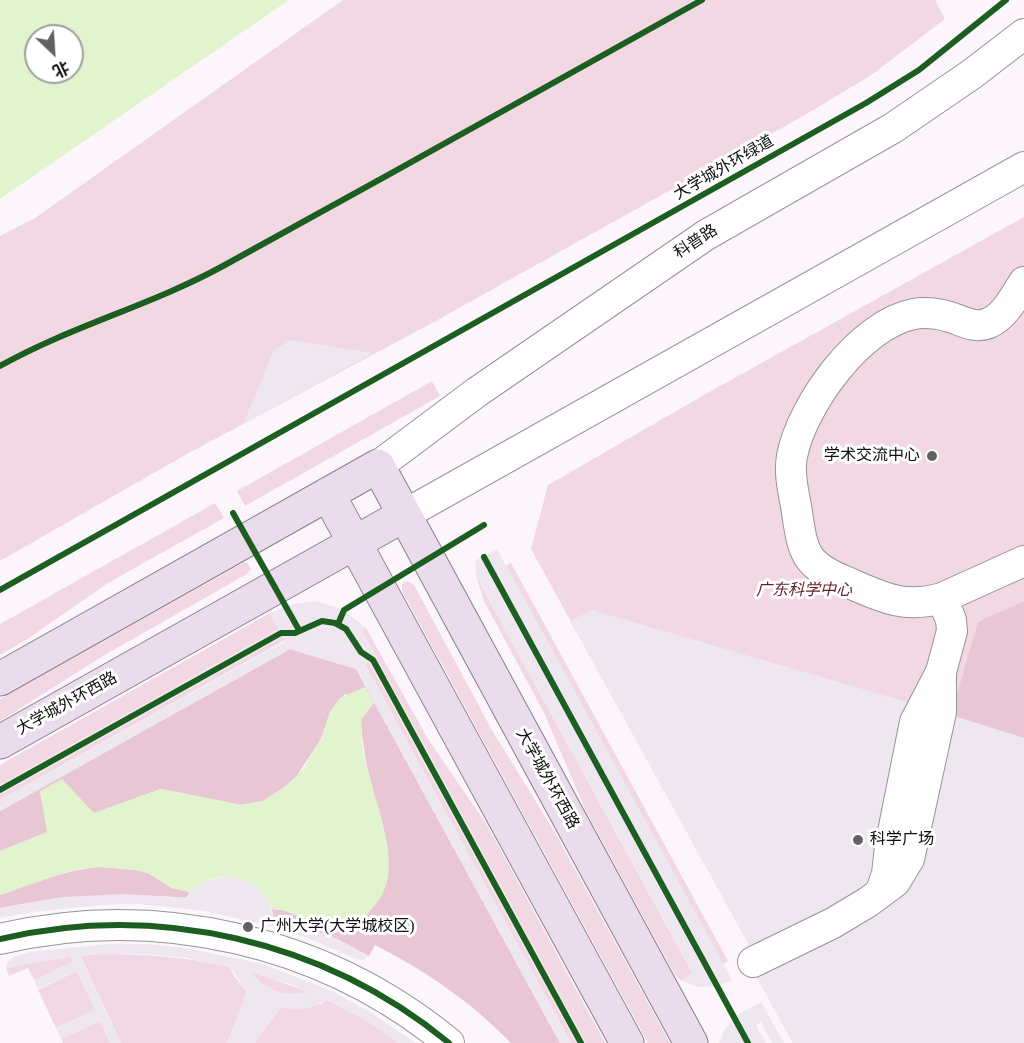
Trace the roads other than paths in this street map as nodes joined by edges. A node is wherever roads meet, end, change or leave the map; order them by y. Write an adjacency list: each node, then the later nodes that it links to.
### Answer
1 (1024, 34): 4 (street, 科普路)
2 (1024, 167): 6 (street)
3 (1024, 282): 9 (street)
4 (378, 466): 5 (main road); 6 (main road, 大学城外环西路)
5 (328, 494): 7 (main road); 10 (main road)
6 (404, 515): 7 (main road, 大学城外环西路); 16 (main road, 大学城外环西路)
7 (354, 543): 11 (main road, 大学城外环西路); 15 (main road)
8 (1024, 561): 9 (street)
9 (942, 598): 13 (street)
10 (0, 679)
11 (0, 742)
12 (0, 939): 14 (street)
13 (753, 962)
14 (449, 1043)
15 (627, 1043)
16 (691, 1043)

